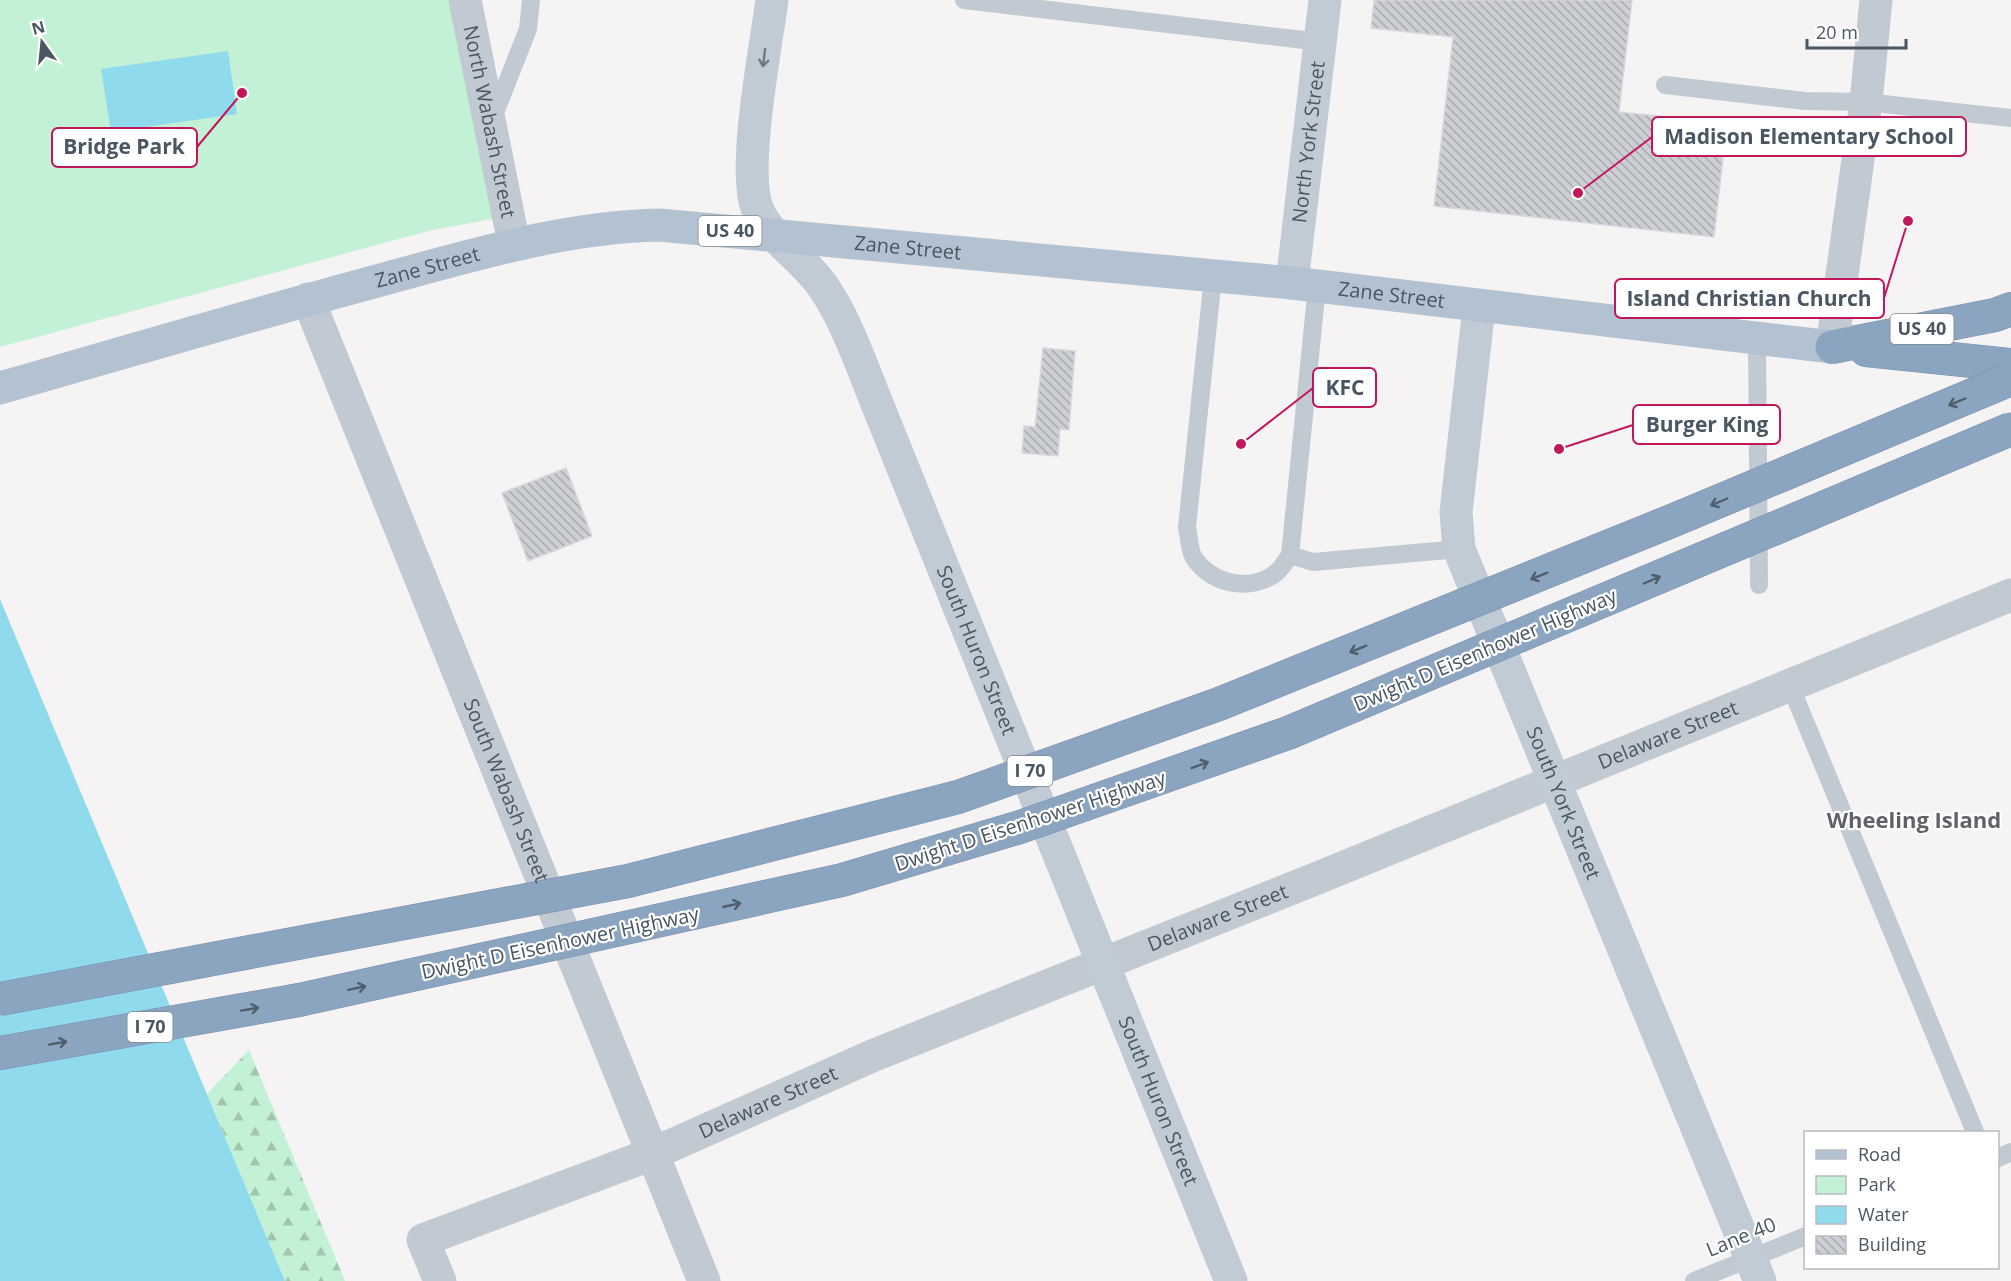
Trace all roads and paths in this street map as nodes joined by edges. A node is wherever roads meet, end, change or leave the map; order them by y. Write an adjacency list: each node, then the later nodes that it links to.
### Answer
1 (465, 0): 11 (street, North Wabash Street)
2 (531, 0): 11 (lane)
3 (772, 0): 12 (street, South Huron Street, one-way to 12)
4 (964, 0): 7 (lane)
5 (1325, 0): 7 (street, North York Street)
6 (1876, 0): 9 (street)
7 (1321, 42): 15 (street, North York Street)
8 (1665, 85): 9 (lane)
9 (1866, 102): 10 (lane); 20 (street)
10 (2011, 118)
11 (490, 125): 13 (street, North Wabash Street)
12 (777, 237): 13 (main road, Zane Street / US 40); 14 (main road, Zane Street / US 40); 31 (street, South Huron Street)
13 (514, 244): 16 (main road, Zane Street / US 40)
14 (1213, 276): 15 (main road, Zane Street / US 40); 26 (lane)
15 (1304, 285): 17 (main road, Zane Street / US 40); 26 (lane)
16 (308, 299): 23 (main road, Zane Street / US 40); 35 (street, South Wabash Street)
17 (1479, 307): 19 (main road, Zane Street / US 40); 25 (street, South York Street)
18 (2011, 309): 20 (highway, US 40)
19 (1757, 338): 20 (main road, Zane Street / US 40); 27 (lane)
20 (1832, 346): 21 (highway, US 40)
21 (2011, 365)
22 (2011, 379): 32 (highway, I 70, one-way to 32, bridge)
23 (0, 388)
24 (2011, 429): 33 (highway, Dwight D Eisenhower Highway / I 70, one-way to 24, bridge)
25 (1459, 549): 26 (lane); 30 (street, South York Street)
26 (1290, 555)
27 (1759, 585)
28 (2011, 595): 29 (street, Delaware Street)
29 (1790, 685): 30 (street, Delaware Street); 34 (lane)
30 (1554, 781): 31 (street, Delaware Street); 37 (street, South York Street)
31 (1103, 964): 35 (street, Delaware Street); 40 (street, South Huron Street)
32 (0, 999)
33 (0, 1053)
34 (1975, 1131)
35 (652, 1154): 38 (street, Delaware Street); 39 (street, South Wabash Street)
36 (1804, 1237): 37 (lane, Lane 40)
37 (1755, 1269): 41 (lane, Lane 40)
38 (440, 1281)
39 (705, 1281)
40 (1231, 1281)
41 (1694, 1281)

